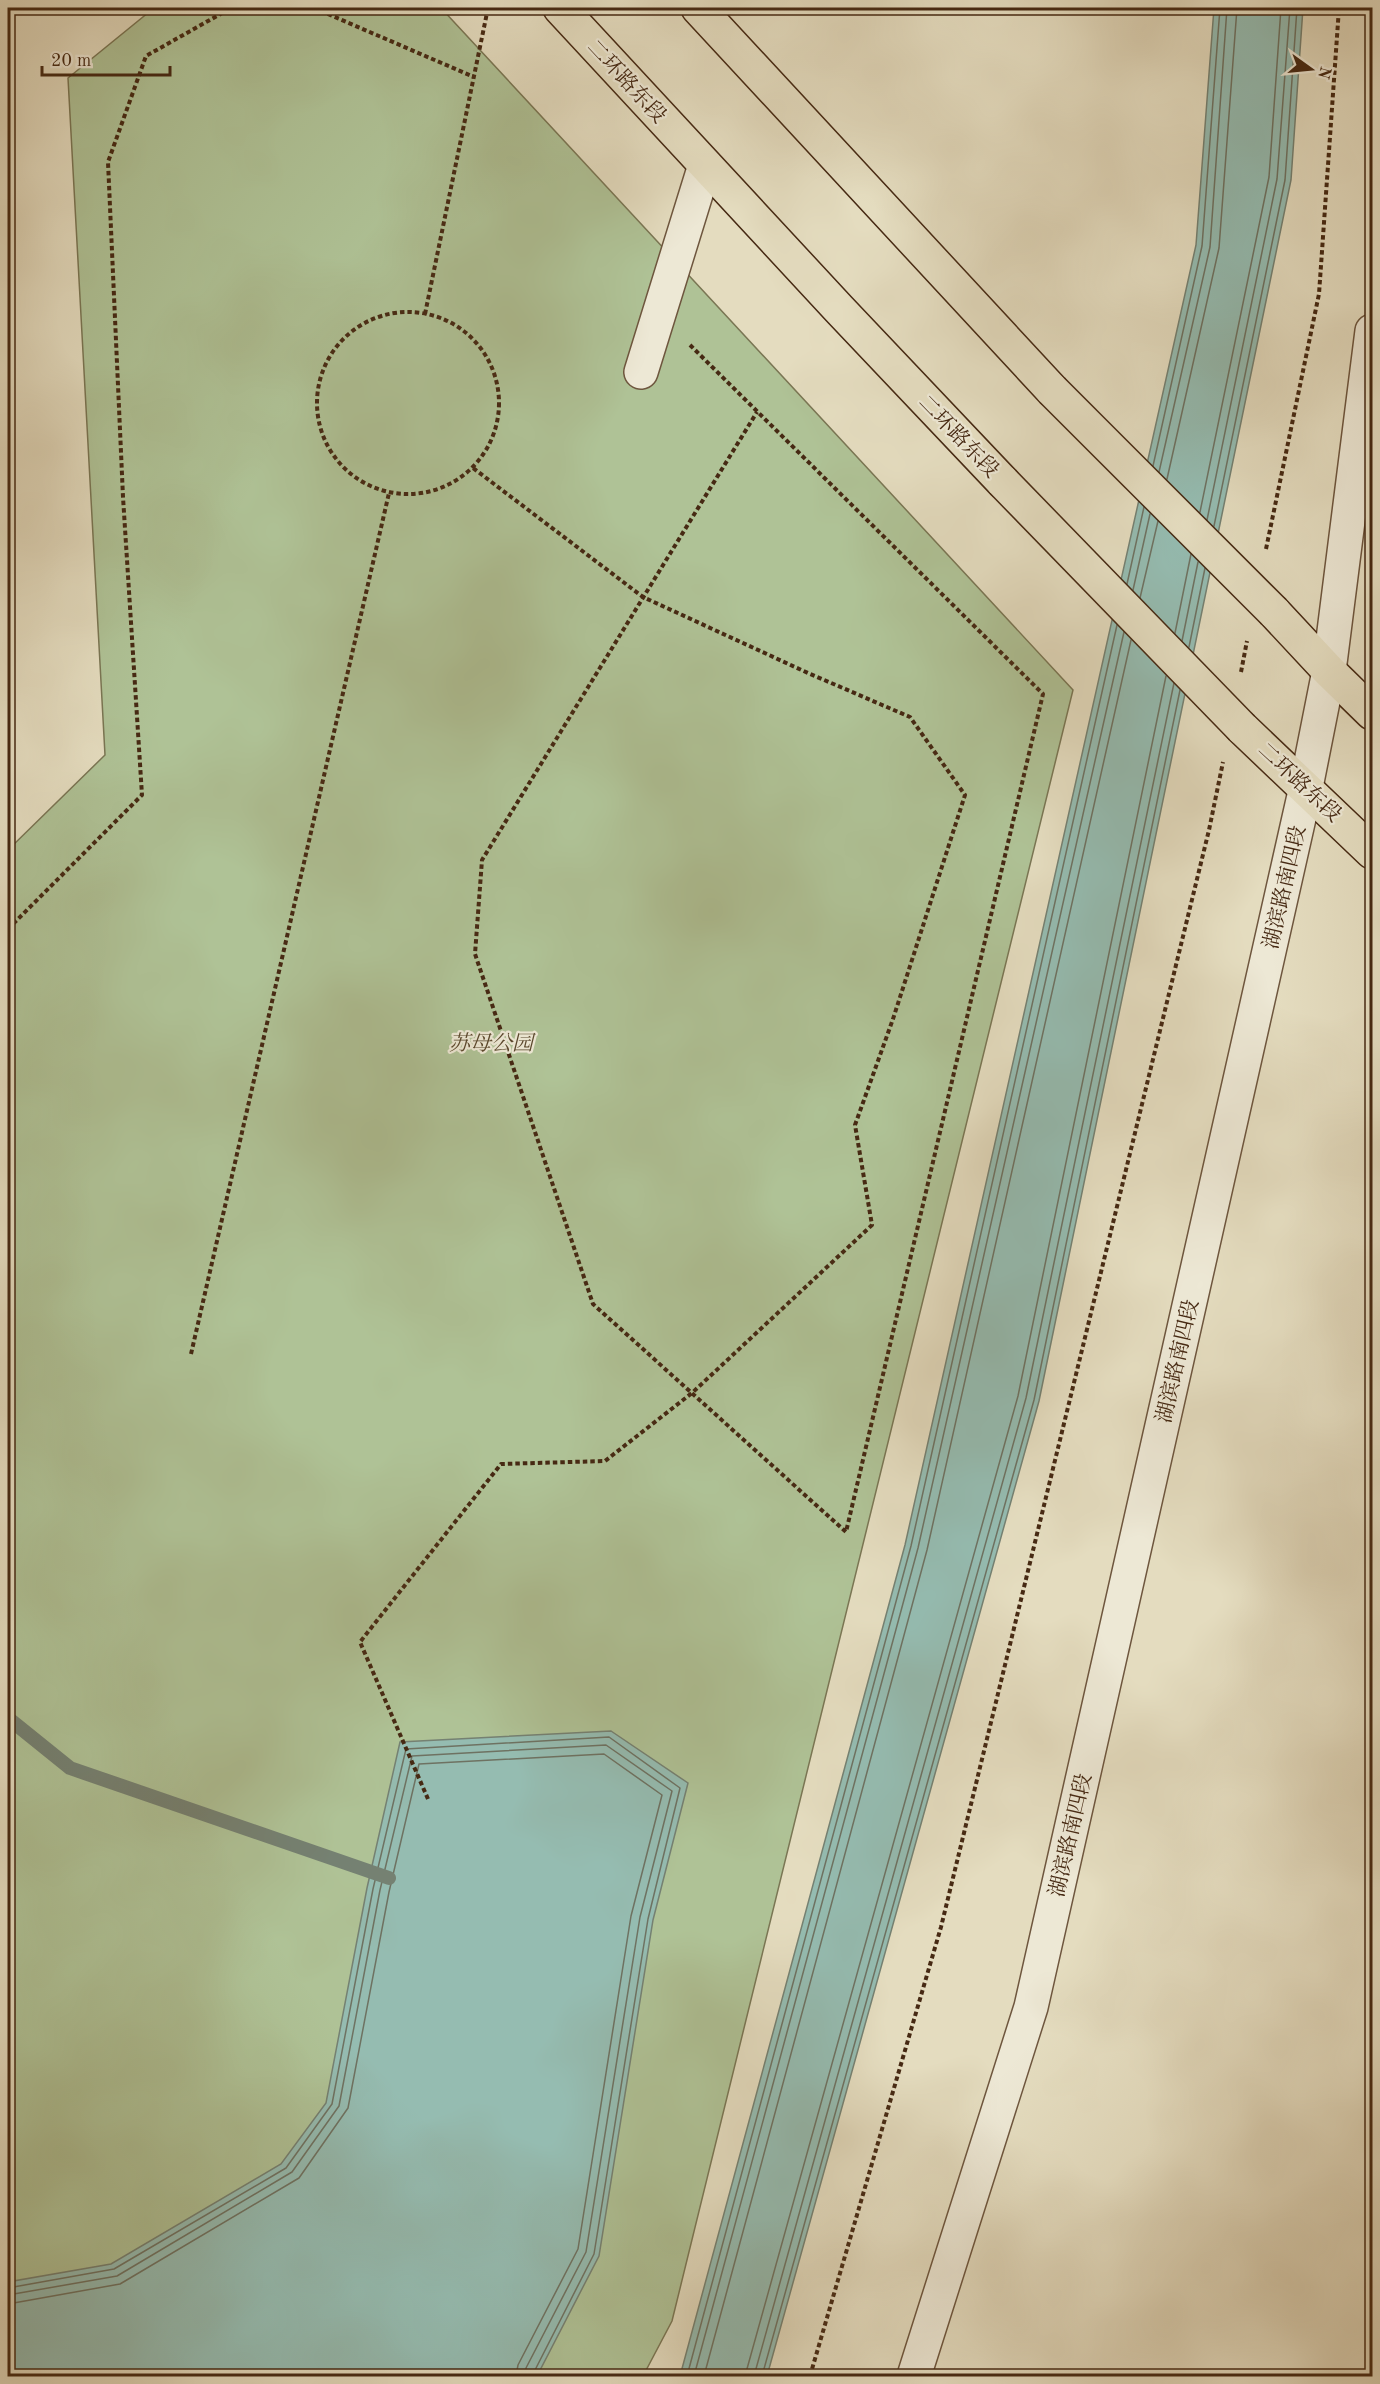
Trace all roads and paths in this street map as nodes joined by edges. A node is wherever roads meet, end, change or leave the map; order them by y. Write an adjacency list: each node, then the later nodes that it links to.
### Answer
1 (231, 8): 25 (path)
2 (314, 8): 7 (path)
3 (488, 8): 7 (path)
4 (560, 8): 8 (main road, 二环路东段)
5 (698, 8): 19 (main road, bridge)
6 (1339, 8): 16 (path)
7 (474, 77): 9 (path)
8 (705, 165): 12 (street); 23 (main road, 二环路东段, bridge)
9 (425, 314): 14 (path); 15 (path)
10 (1372, 331): 19 (street, 湖滨路南四段)
11 (687, 342): 13 (path)
12 (641, 372)
13 (758, 412): 17 (path); 27 (path)
14 (473, 468): 15 (path); 17 (path)
15 (389, 493): 26 (path)
16 (1266, 550)
17 (643, 597): 27 (path); 27 (path)
18 (1249, 632): 20 (path)
19 (1329, 671): 21 (main road); 23 (street, 湖滨路南四段)
20 (1240, 679)
21 (1372, 713)
22 (1223, 760): 29 (path)
23 (1306, 787): 24 (main road, 二环路东段); 30 (street, 湖滨路南四段)
24 (1372, 852)
25 (8, 929)
26 (191, 1354)
27 (692, 1393): 28 (path)
28 (429, 1799)
29 (810, 2376)
30 (914, 2376)

